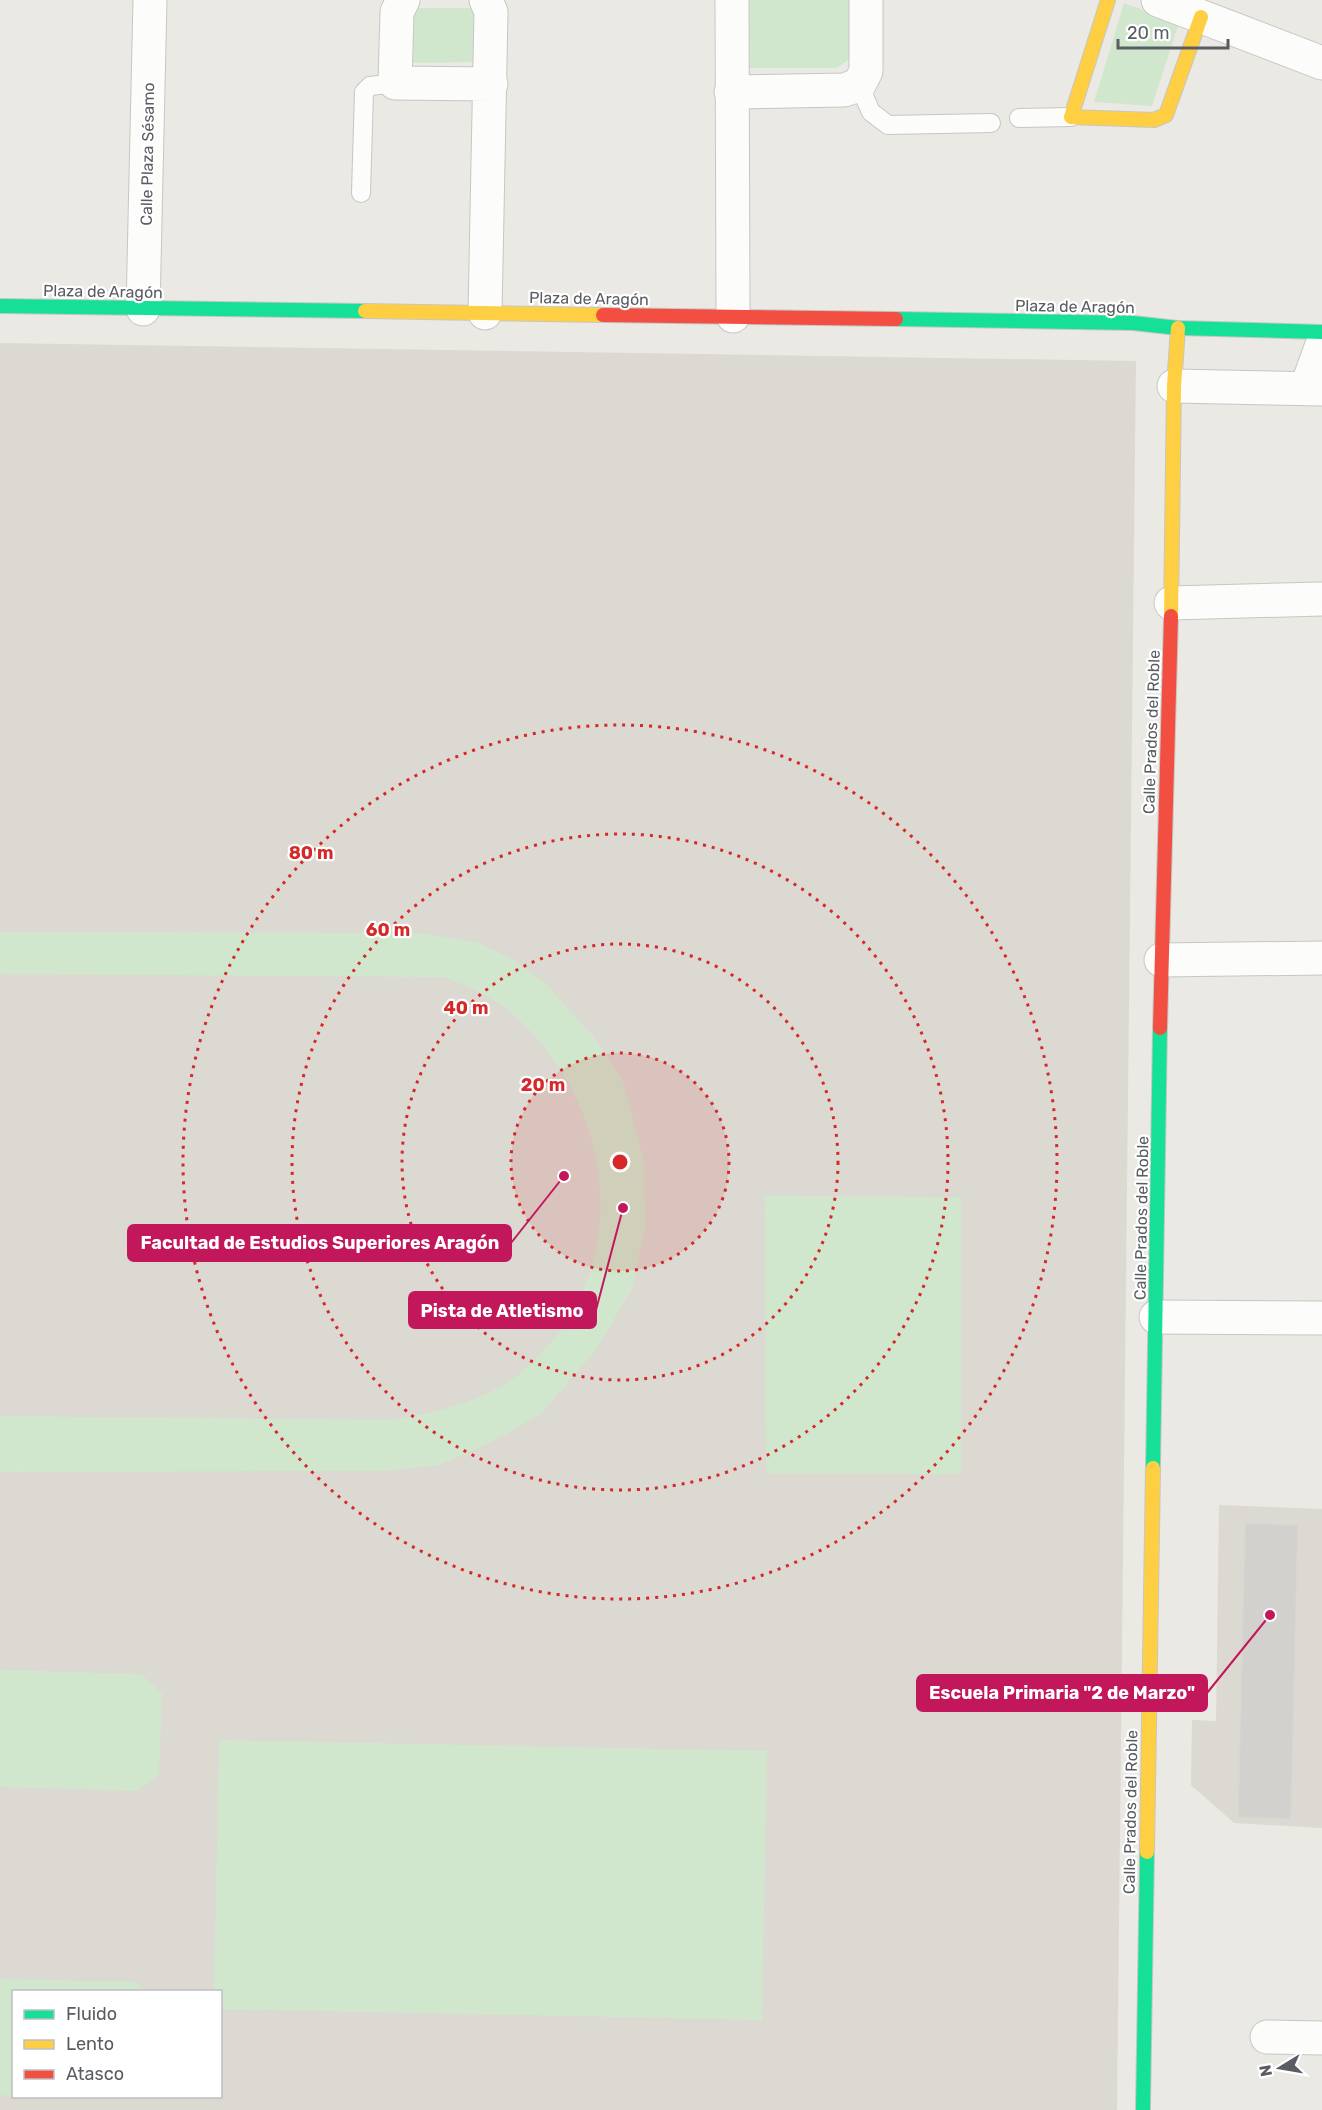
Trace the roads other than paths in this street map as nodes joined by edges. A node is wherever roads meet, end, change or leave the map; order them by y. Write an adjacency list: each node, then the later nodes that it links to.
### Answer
1 (150, 0): 19 (street, Calle Plaza Sésamo)
2 (403, 0): 10 (street)
3 (486, 0): 11 (street)
4 (732, 0): 13 (street)
5 (866, 0): 12 (street)
6 (1108, 0): 14 (street)
7 (1158, 0): 8 (street)
8 (1201, 17): 9 (street); 14 (street)
9 (1322, 63)
10 (394, 83): 11 (street); 17 (lane)
11 (491, 84): 20 (street)
12 (859, 85): 13 (street); 16 (lane)
13 (731, 92): 21 (street)
14 (1071, 117): 15 (lane)
15 (1019, 118)
16 (991, 123)
17 (361, 193)
18 (0, 306): 19 (street, Plaza de Aragón)
19 (143, 309): 20 (street, Plaza de Aragón)
20 (485, 313): 21 (street, Plaza de Aragón)
21 (734, 316): 22 (street, Plaza de Aragón)
22 (1178, 328): 23 (street, Plaza de Aragón); 25 (street, Calle Prados del Roble)
23 (1322, 333)
24 (1322, 345): 26 (street)
25 (1174, 386): 26 (street); 28 (street, Calle Prados del Roble)
26 (1314, 389)
27 (1322, 599): 28 (street)
28 (1171, 603): 30 (street, Calle Prados del Roble)
29 (1322, 958): 30 (street)
30 (1161, 960): 31 (street, Calle Prados del Roble)
31 (1156, 1317): 32 (street); 35 (street, Calle Prados del Roble)
32 (1322, 1318)
33 (1267, 2037): 34 (street)
34 (1322, 2038)
35 (1143, 2110)

